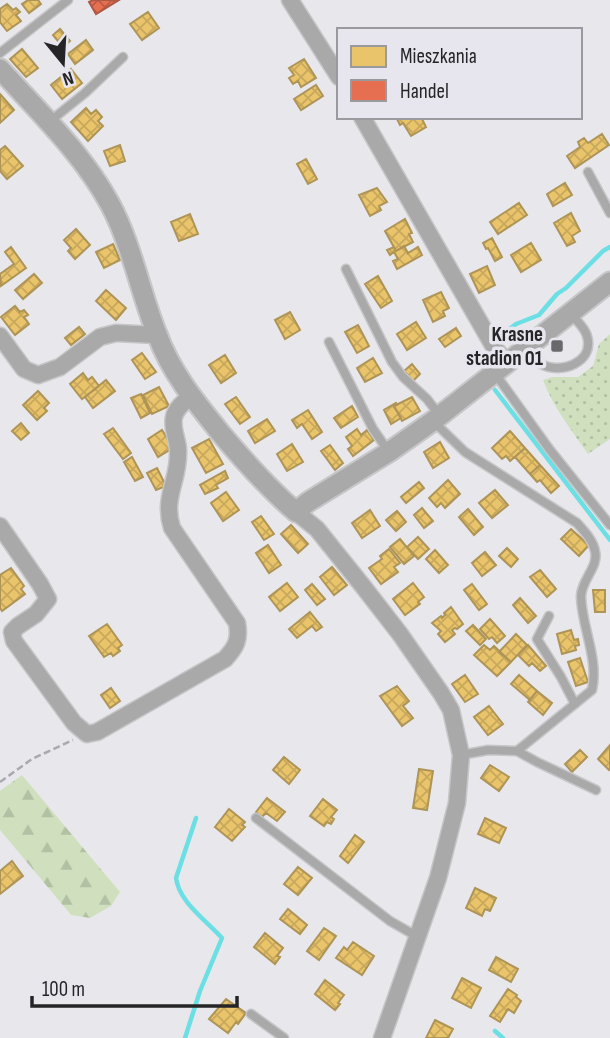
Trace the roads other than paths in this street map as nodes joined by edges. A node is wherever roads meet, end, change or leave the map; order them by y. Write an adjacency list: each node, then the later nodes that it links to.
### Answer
1 (68, 0): 3 (lane)
2 (290, 0): 6 (street)
3 (0, 53)
4 (123, 57): 8 (lane)
5 (0, 69): 8 (street)
6 (337, 74)
7 (363, 119): 18 (street)
8 (48, 122): 14 (street)
9 (588, 172): 10 (lane)
10 (610, 213)
11 (346, 269): 20 (lane)
12 (610, 282): 13 (street)
13 (570, 314): 17 (street); 17 (lane)
14 (157, 335): 15 (street); 19 (street)
15 (0, 336)
16 (329, 342): 21 (lane)
17 (525, 349): 18 (street)
18 (501, 369): 20 (street); 24 (lane)
19 (191, 396): 22 (street); 23 (street)
20 (437, 419): 21 (street); 26 (lane)
21 (389, 452): 22 (street)
22 (296, 512): 28 (street)
23 (0, 526)
24 (610, 526)
25 (548, 616): 26 (lane)
26 (575, 704): 27 (lane)
27 (517, 751): 28 (lane); 29 (lane)
28 (461, 755): 31 (street)
29 (596, 790)
30 (256, 818): 31 (lane)
31 (418, 937): 34 (street)
32 (251, 1014): 33 (lane)
33 (284, 1038)
34 (382, 1038)

